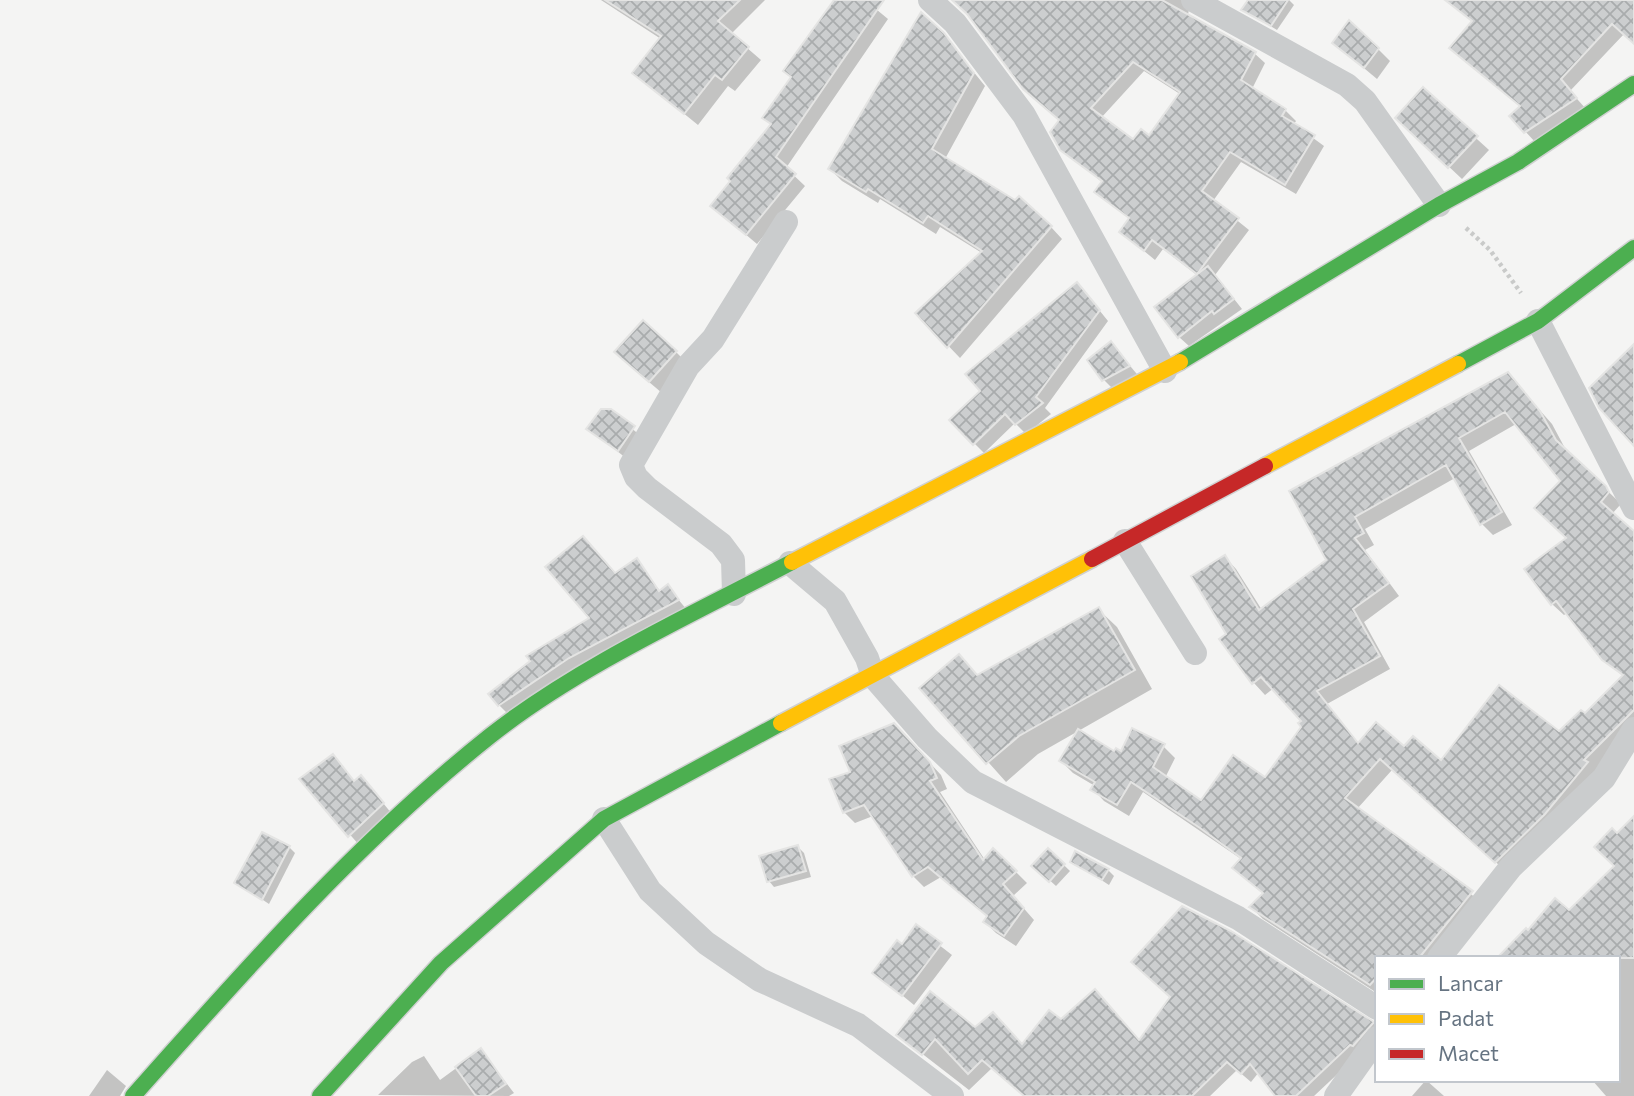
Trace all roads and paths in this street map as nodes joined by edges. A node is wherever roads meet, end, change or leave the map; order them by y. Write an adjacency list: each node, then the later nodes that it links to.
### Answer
1 (930, 0): 10 (street)
2 (1193, 0): 4 (street)
3 (1634, 84): 4 (street)
4 (1439, 205): 10 (street)
5 (786, 222): 14 (street)
6 (1634, 248): 9 (street)
7 (1490, 250): 8 (path)
8 (1524, 296)
9 (1538, 321): 11 (street); 12 (street)
10 (1165, 371): 13 (street)
11 (1634, 508)
12 (1125, 541): 15 (street); 16 (street)
13 (789, 563): 14 (street); 16 (street)
14 (734, 594): 23 (street)
15 (1195, 653)
16 (870, 667): 18 (street); 20 (street)
17 (1634, 729): 19 (street)
18 (604, 819): 24 (street); 25 (street)
19 (1441, 956)
20 (1375, 1007)
21 (1375, 1042): 22 (street)
22 (1346, 1093)
23 (134, 1096)
24 (320, 1096)
25 (952, 1096)

